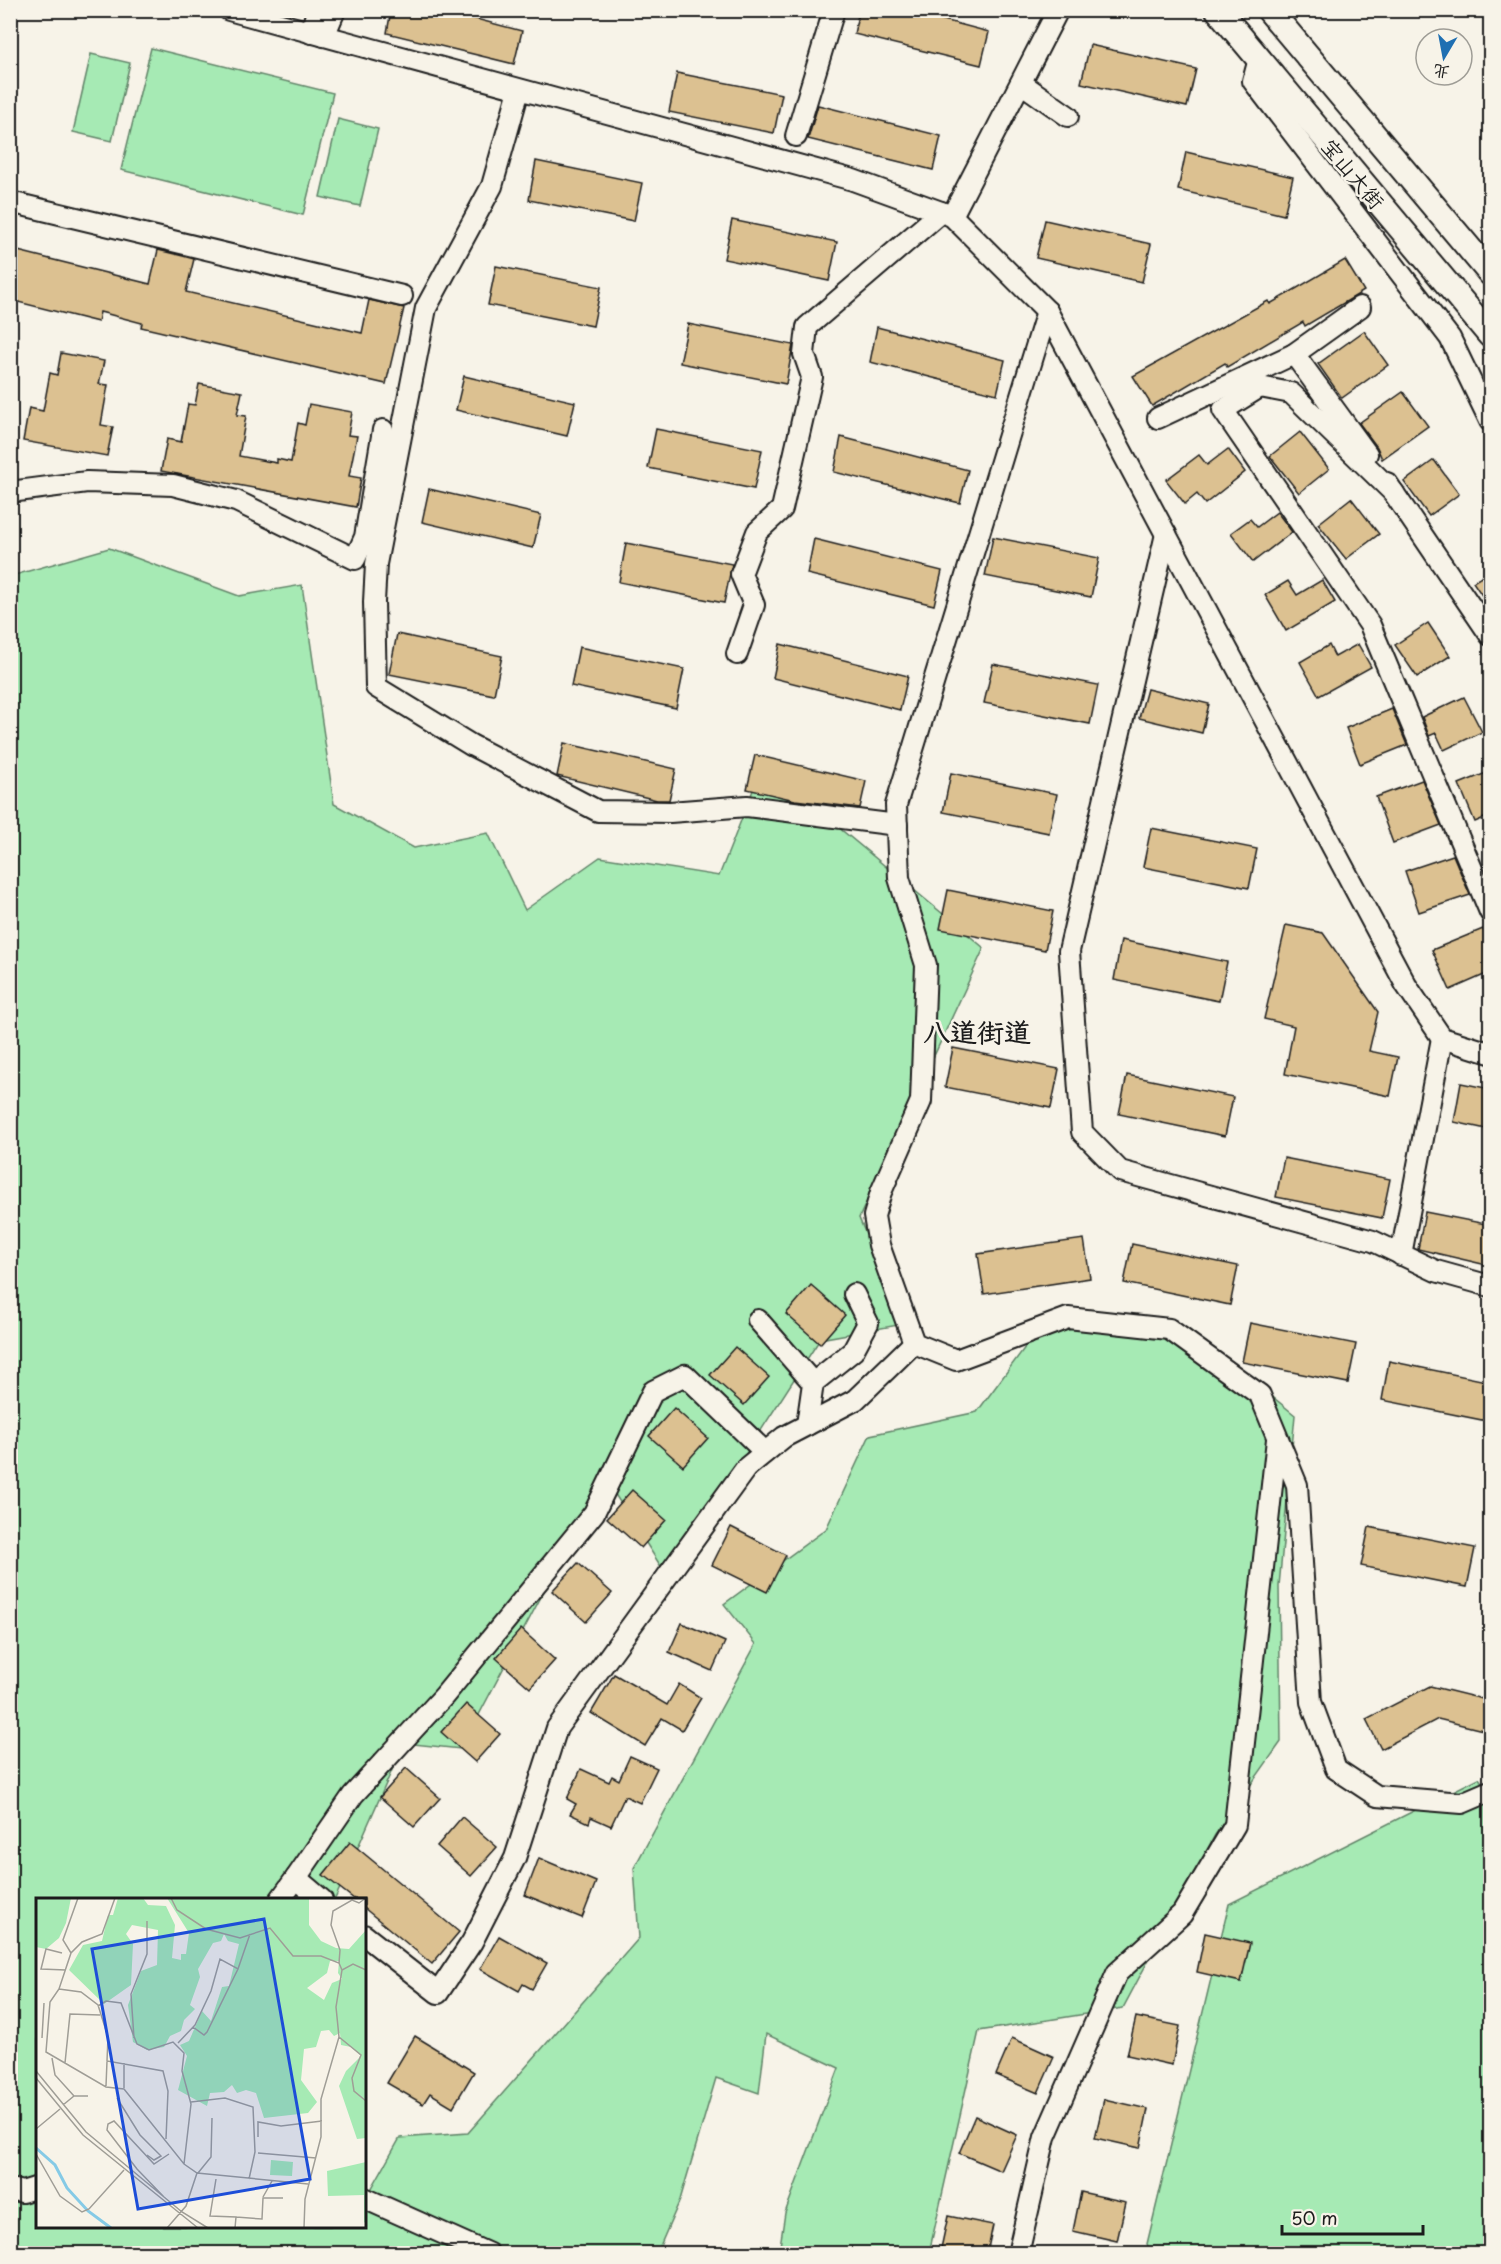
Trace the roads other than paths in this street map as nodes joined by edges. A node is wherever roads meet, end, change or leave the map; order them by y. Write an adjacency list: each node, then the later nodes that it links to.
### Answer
1 (229, 10): 8 (street)
2 (317, 10): 8 (street)
3 (335, 10): 8 (street)
4 (834, 10): 13 (street)
5 (1058, 10): 10 (street)
6 (1218, 10): 9 (main road, 宝山大街)
7 (1269, 10): 16 (main road, 宝山大街)
8 (318, 35): 11 (street)
9 (1259, 59): 20 (main road, 宝山大街); 23 (street)
10 (1021, 83): 12 (street); 15 (street)
11 (519, 90): 15 (street); 30 (street)
12 (1068, 117)
13 (796, 136)
14 (10, 202): 17 (street)
15 (946, 214): 19 (street); 29 (street)
16 (1491, 273)
17 (402, 296)
18 (1360, 307): 21 (street)
19 (1047, 312): 27 (street); 30 (street)
20 (1491, 335)
21 (1294, 354): 22 (street); 26 (street)
22 (1158, 418)
23 (1491, 421)
24 (383, 430): 25 (street)
25 (10, 492)
26 (1394, 493): 28 (street); 31 (street)
27 (1166, 534): 32 (street); 34 (street)
28 (1491, 635)
29 (737, 654)
30 (897, 825): 38 (street)
31 (1491, 912)
32 (1442, 1038): 33 (street); 34 (street)
33 (1491, 1053)
34 (1401, 1255): 35 (street)
35 (1491, 1286)
36 (854, 1294): 39 (street)
37 (758, 1320): 39 (street)
38 (914, 1343): 40 (street); 41 (street)
39 (813, 1383): 40 (street)
40 (807, 1425): 42 (street)
41 (1277, 1436): 43 (street); 52 (street)
42 (765, 1452): 44 (street); 47 (street)
43 (1491, 1791)
44 (296, 1878): 45 (street); 46 (street)
45 (281, 1898)
46 (321, 1898)
47 (366, 1937)
48 (36, 2188): 49 (street)
49 (10, 2189)
50 (366, 2199): 51 (street)
51 (489, 2253)
52 (1018, 2253)

